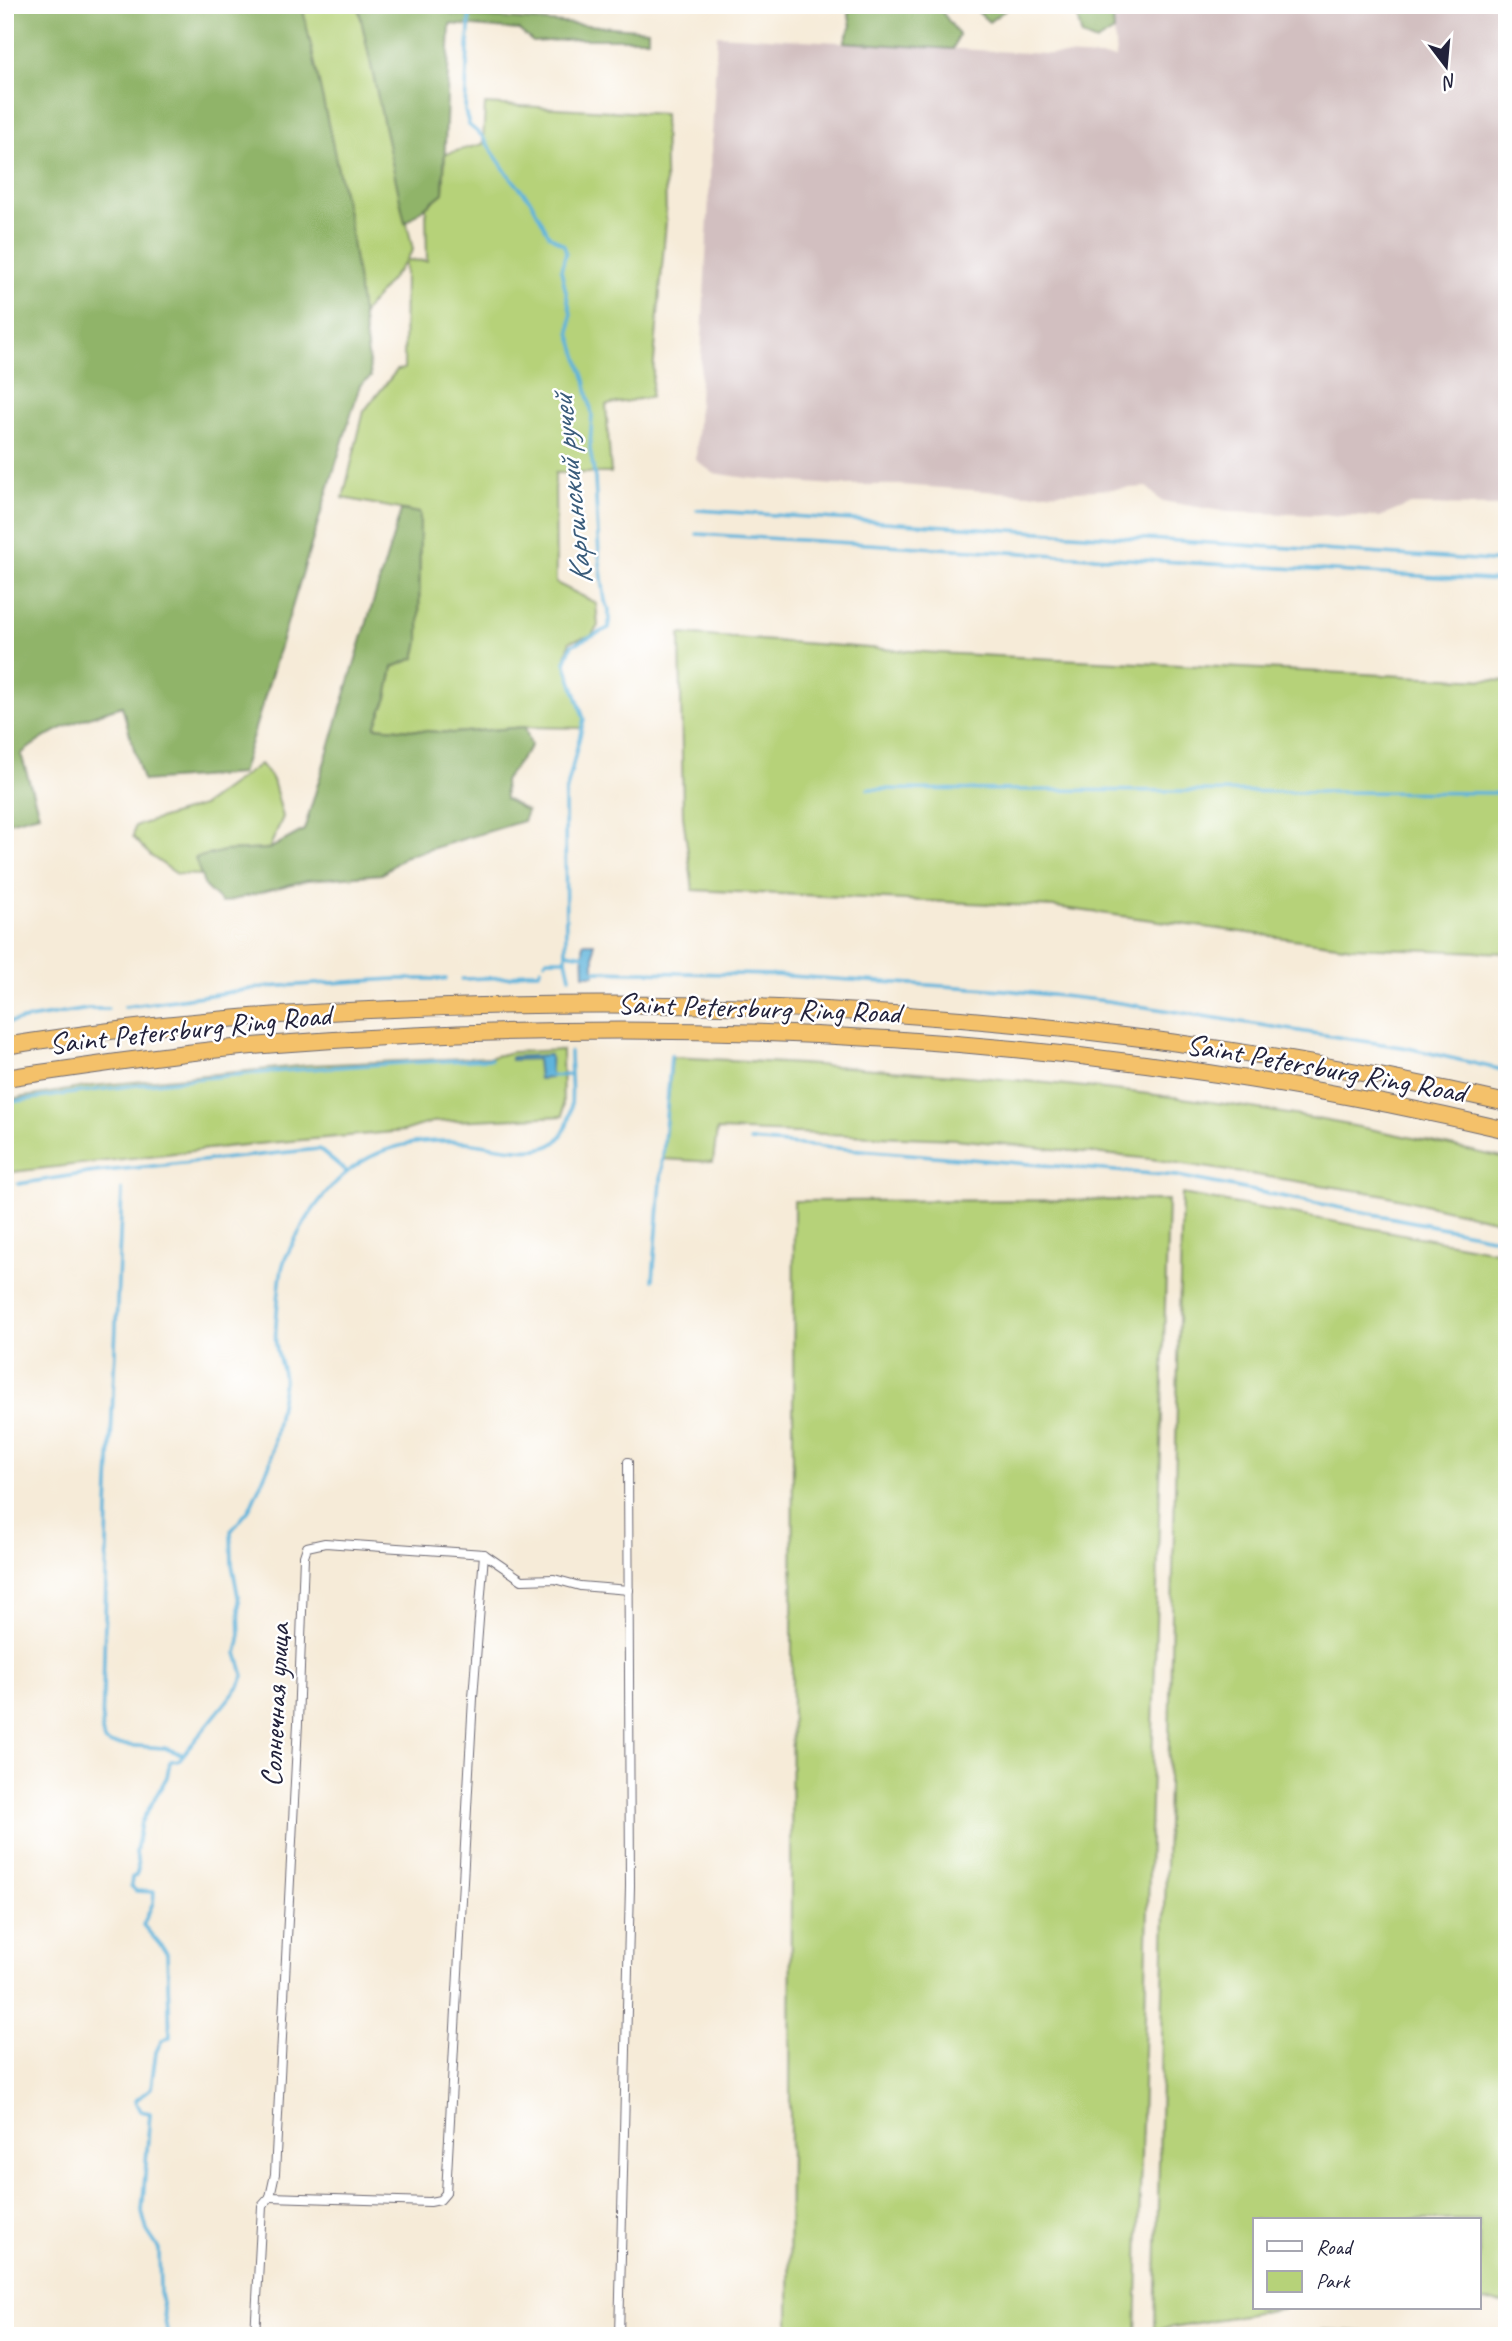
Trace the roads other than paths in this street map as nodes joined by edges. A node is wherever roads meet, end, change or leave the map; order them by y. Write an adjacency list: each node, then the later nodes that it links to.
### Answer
1 (5, 1046): 3 (highway, Saint Petersburg Ring Road)
2 (5, 1078): 4 (highway, Saint Petersburg Ring Road)
3 (1507, 1103)
4 (1507, 1130)
5 (628, 1462): 7 (street)
6 (484, 1554): 7 (street); 8 (street); 8 (street, Солнечная улица)
7 (629, 1590): 10 (street)
8 (270, 2197): 9 (street)
9 (255, 2336)
10 (619, 2336)

